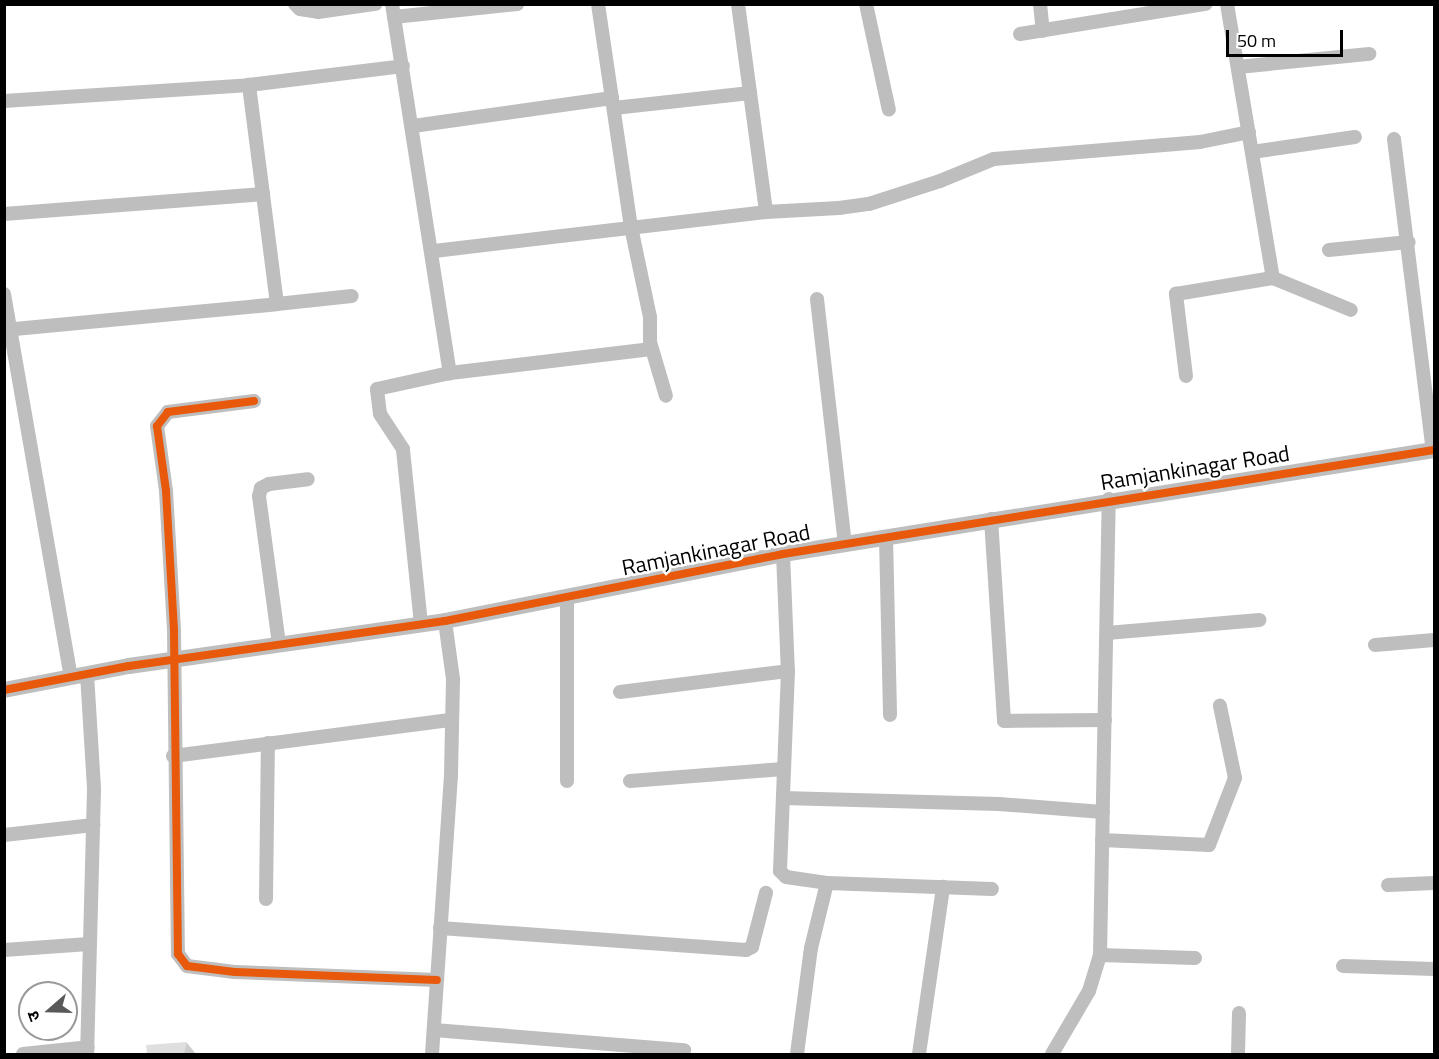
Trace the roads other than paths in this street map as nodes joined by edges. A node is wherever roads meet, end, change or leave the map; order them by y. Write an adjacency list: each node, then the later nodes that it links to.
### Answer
1 (296, 4): 2 (street)
2 (375, 4)
3 (517, 4): 10 (street)
4 (598, 4): 20 (street)
5 (738, 4): 18 (street)
6 (866, 4): 21 (street)
7 (1040, 4): 12 (street)
8 (1206, 4): 12 (street)
9 (1227, 4): 16 (street)
10 (501, 5): 11 (street)
11 (393, 11): 15 (street)
12 (1043, 31): 13 (street)
13 (1020, 34)
14 (1369, 54): 16 (street)
15 (403, 66): 17 (street); 22 (street)
16 (1238, 67): 23 (street)
17 (249, 85): 19 (street); 27 (street)
18 (750, 93): 20 (street); 28 (street)
19 (4, 101)
20 (613, 103): 22 (street); 30 (street)
21 (889, 111)
22 (413, 126): 33 (street)
23 (1249, 132): 26 (street); 28 (street)
24 (1354, 137): 26 (street)
25 (1394, 139): 31 (street)
26 (1252, 152): 34 (street)
27 (263, 194): 29 (street); 38 (street)
28 (766, 212): 30 (street)
29 (4, 214)
30 (632, 226): 33 (street); 41 (street)
31 (1409, 242): 32 (street); 46 (street)
32 (1329, 250)
33 (434, 252): 42 (street)
34 (1274, 278): 39 (street); 43 (street)
35 (4, 294): 40 (street)
36 (352, 296): 38 (street)
37 (818, 299): 51 (street)
38 (277, 304): 40 (street)
39 (1351, 310)
40 (7, 330): 63 (street)
41 (652, 349): 42 (street); 44 (street)
42 (450, 374): 56 (street)
43 (1186, 376)
44 (666, 396)
45 (254, 401): 61 (street)
46 (1434, 450): 48 (street, Ramjankinagar Road)
47 (308, 479): 59 (street)
48 (1109, 499): 49 (street, Ramjankinagar Road); 57 (street)
49 (991, 519): 50 (street, Ramjankinagar Road); 69 (street)
50 (886, 537): 51 (street, Ramjankinagar Road); 67 (street)
51 (845, 543): 52 (street, Ramjankinagar Road)
52 (783, 554): 53 (street, Ramjankinagar Road); 62 (street)
53 (567, 597): 55 (street, Ramjankinagar Road); 73 (street)
54 (1259, 620): 57 (street)
55 (445, 621): 56 (street, Ramjankinagar Road); 68 (street)
56 (421, 624): 59 (street, Ramjankinagar Road)
57 (1107, 633): 69 (street)
58 (1434, 640): 60 (street)
59 (279, 644): 61 (street, Ramjankinagar Road)
60 (1375, 645)
61 (172, 660): 63 (street, Ramjankinagar Road); 71 (street)
62 (788, 671): 65 (street); 72 (street)
63 (79, 676): 64 (street, Ramjankinagar Road); 77 (street)
64 (4, 690)
65 (620, 692)
66 (1220, 706): 79 (street)
67 (890, 716)
68 (452, 720): 70 (street); 87 (street)
69 (1105, 720): 76 (street)
70 (268, 743): 71 (street); 86 (street)
71 (173, 756): 94 (street)
72 (784, 768): 74 (street); 75 (street)
73 (567, 781)
74 (630, 782)
75 (783, 798): 76 (street); 80 (street)
76 (1103, 812): 79 (street)
77 (93, 825): 78 (street); 88 (street)
78 (4, 835)
79 (1102, 840): 90 (street)
80 (827, 883): 83 (street); 101 (street)
81 (1434, 883): 82 (street)
82 (1388, 885)
83 (943, 886): 84 (street); 102 (street)
84 (992, 889)
85 (766, 893): 87 (street)
86 (266, 899)
87 (440, 928): 94 (street)
88 (89, 944): 89 (street); 98 (street)
89 (4, 950)
90 (1100, 955): 91 (street); 103 (street)
91 (1195, 958)
92 (1343, 966): 93 (street)
93 (1434, 969)
94 (437, 981): 96 (street)
95 (1239, 1013): 104 (street)
96 (434, 1030): 97 (street); 100 (street)
97 (684, 1050)
98 (87, 1051): 99 (street)
99 (23, 1054)
100 (432, 1054)
101 (797, 1054)
102 (919, 1054)
103 (1052, 1054)
104 (1238, 1054)

